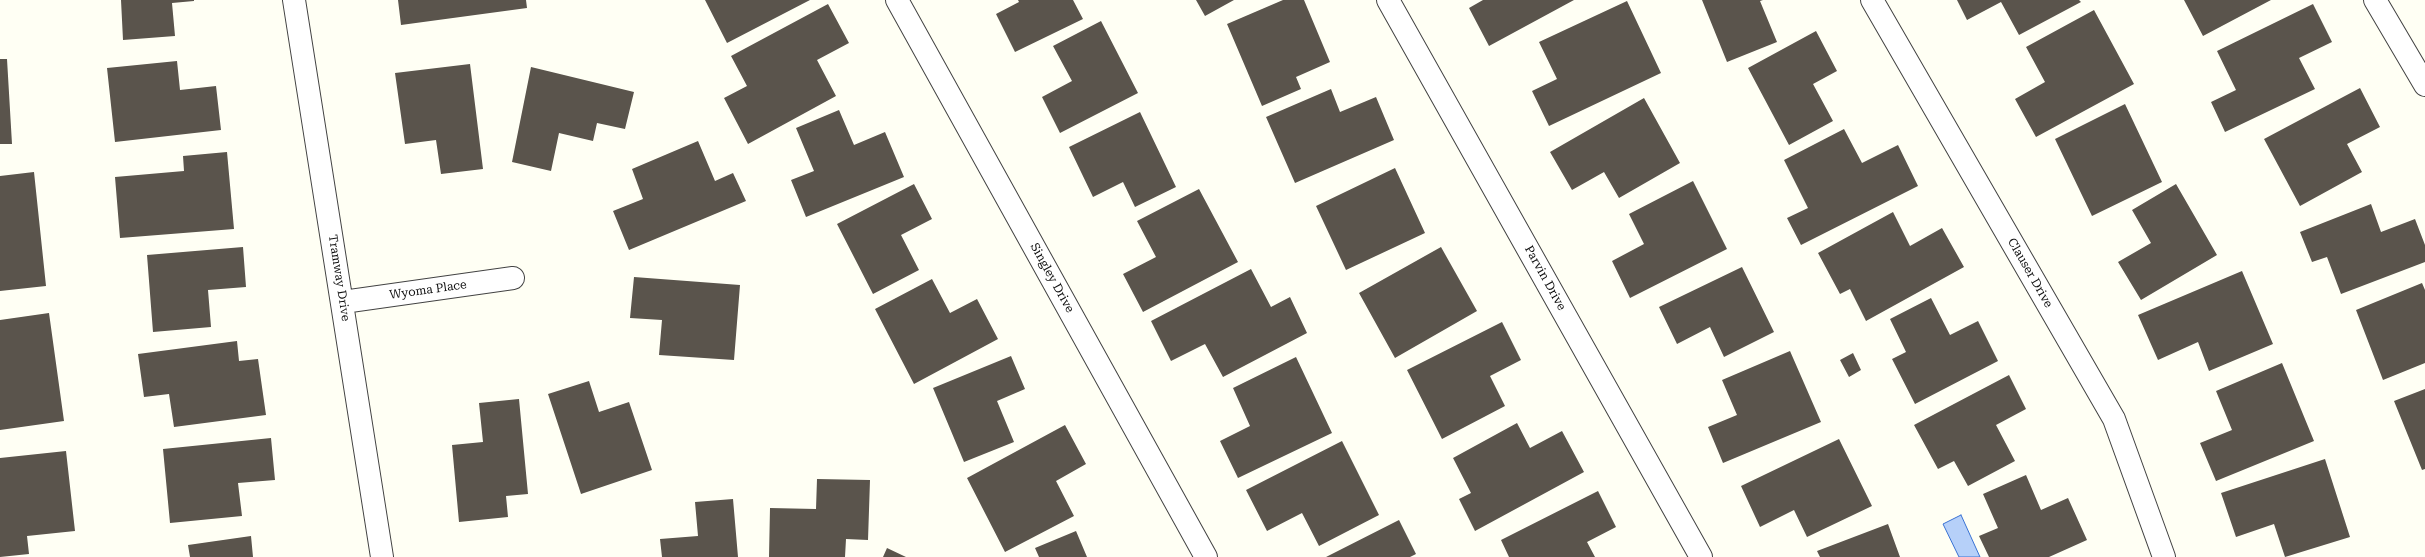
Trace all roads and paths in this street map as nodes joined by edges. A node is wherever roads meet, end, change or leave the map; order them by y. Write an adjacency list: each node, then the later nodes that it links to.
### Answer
1 (294, 0): 8 (street, Tramway Drive)
2 (897, 0): 10 (street, Singley Drive)
3 (1388, 0): 11 (street, Parvin Drive)
4 (1872, 0): 12 (street, Clauser Drive)
5 (2375, 0): 6 (street)
6 (2425, 85)
7 (513, 278): 8 (street, Wyoma Place)
8 (343, 302): 9 (street, Tramway Drive)
9 (382, 557)
10 (1206, 557)
11 (1701, 557)
12 (2164, 557)

